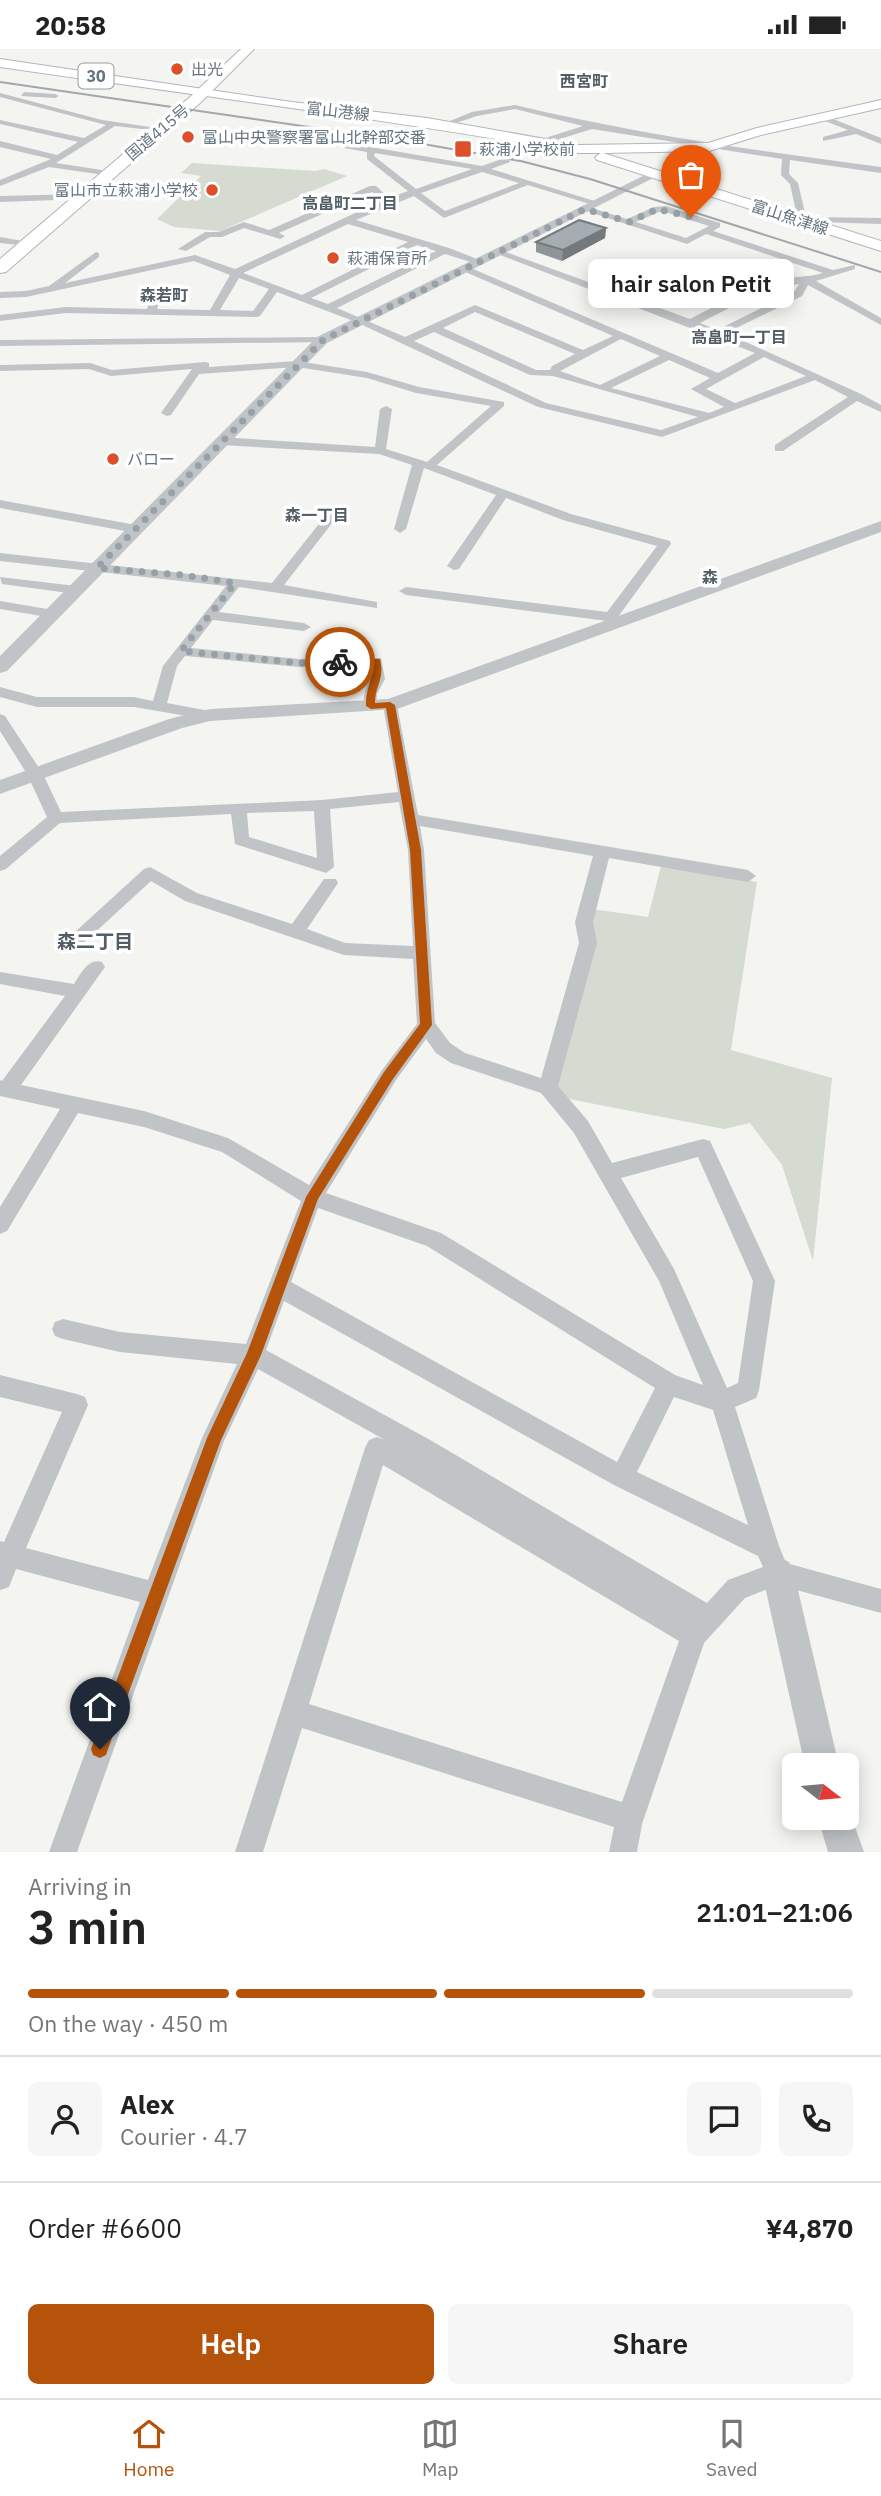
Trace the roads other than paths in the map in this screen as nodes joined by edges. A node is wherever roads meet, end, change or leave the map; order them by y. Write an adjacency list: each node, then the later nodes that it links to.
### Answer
1 (239, 49): 4 (main road, 国道415号)
2 (248, 49): 4 (main road, 国道415号)
3 (0, 63): 4 (main road, 富山港線 / 30)
4 (198, 92): 11 (main road, 富山港線); 13 (main road, 国道415号)
5 (0, 94): 6 (street); 10 (street)
6 (55, 96)
7 (881, 104): 8 (main road, 富山港線)
8 (823, 117): 14 (street); 21 (main road, 富山港線)
9 (0, 122): 16 (street)
10 (113, 124): 13 (street); 16 (street)
11 (444, 125): 12 (street); 18 (main road, 富山港線)
12 (592, 125): 18 (street); 21 (street)
13 (155, 129): 31 (main road, 国道415号)
14 (856, 131): 15 (street); 17 (street)
15 (826, 139)
16 (85, 141): 25 (street)
17 (881, 141)
18 (545, 143): 22 (main road, 富山港線); 27 (street)
19 (0, 144): 25 (street)
20 (347, 146): 23 (street)
21 (709, 147): 22 (main road, 富山港線); 24 (street)
22 (579, 149): 32 (main road, 富山魚津線)
23 (372, 151): 27 (street); 35 (street)
24 (786, 156): 29 (street); 40 (street)
25 (59, 158): 26 (street)
26 (48, 165): 30 (street); 31 (street)
27 (480, 168): 33 (street); 35 (street)
28 (12, 170): 30 (street)
29 (881, 170)
30 (23, 174): 34 (street)
31 (103, 174): 36 (main road, 国道415号)
32 (655, 174): 39 (street); 40 (main road, 富山魚津線)
33 (529, 182): 35 (street); 39 (street)
34 (0, 183)
35 (416, 191): 38 (street)
36 (75, 197): 37 (street); 48 (main road, 国道415号)
37 (0, 199)
38 (387, 202): 41 (street); 45 (street)
39 (590, 206): 43 (street); 53 (street)
40 (798, 218): 42 (street); 50 (main road, 富山魚津線)
41 (346, 220): 47 (street); 49 (street)
42 (881, 221)
43 (629, 222): 44 (street); 44 (street)
44 (705, 231): 60 (street)
45 (270, 233): 49 (street); 51 (street)
46 (0, 240): 48 (street)
47 (418, 241): 52 (street); 66 (street)
48 (24, 242): 56 (main road, 国道415号)
49 (299, 242): 59 (street)
50 (881, 246)
51 (183, 249)
52 (446, 250): 55 (street); 67 (street)
53 (499, 253): 55 (street); 73 (street)
54 (96, 255): 63 (street)
55 (480, 262): 58 (street)
56 (1, 263)
57 (852, 267): 60 (street)
58 (466, 269): 71 (street); 76 (street)
59 (237, 272): 62 (street); 63 (street); 69 (street)
60 (833, 274): 61 (street)
61 (806, 281): 72 (street); 73 (street); 75 (street)
62 (276, 287): 66 (street); 69 (street)
63 (48, 290): 65 (street)
64 (157, 293): 68 (street)
65 (0, 295)
66 (304, 298): 67 (street)
67 (330, 308): 71 (street)
68 (151, 312): 69 (street); 70 (street)
69 (212, 313)
70 (0, 318)
71 (359, 320): 77 (street); 78 (street)
72 (881, 322)
73 (691, 323): 75 (street)
74 (435, 328): 78 (street); 81 (street); 85 (street)
75 (717, 334): 80 (street)
76 (622, 335): 81 (street); 82 (street)
77 (323, 340): 79 (street); 83 (street)
78 (407, 341): 94 (street)
79 (0, 343)
80 (763, 353): 86 (street); 87 (street)
81 (583, 354): 85 (street)
82 (669, 356): 87 (street); 88 (street)
83 (301, 360): 84 (street); 93 (street); 95 (street); 98 (street)
84 (0, 368)
85 (554, 373): 88 (street)
86 (817, 376): 89 (street); 90 (street)
87 (718, 377): 90 (street)
88 (601, 388): 94 (street)
89 (857, 396): 92 (street); 96 (street)
90 (734, 407): 94 (street)
91 (386, 409): 97 (street)
92 (881, 409)
93 (167, 413)
94 (708, 416)
95 (221, 441): 97 (street); 103 (street)
96 (779, 448)
97 (380, 451): 98 (street)
98 (424, 465): 99 (street); 104 (street)
99 (503, 493): 106 (street); 117 (street)
100 (0, 504): 103 (street)
101 (334, 513): 110 (street)
102 (881, 526): 117 (street)
103 (136, 529): 107 (street)
104 (400, 529)
105 (0, 557): 107 (street)
106 (454, 566)
107 (97, 568): 109 (street); 111 (street)
108 (2, 580): 111 (street)
109 (235, 583): 110 (street); 116 (street)
110 (275, 587): 113 (street)
111 (76, 590): 115 (street)
112 (406, 591): 117 (street)
113 (372, 604)
114 (0, 605): 115 (street)
115 (53, 614): 120 (street)
116 (209, 614): 118 (street); 119 (street)
117 (614, 620): 122 (street)
118 (304, 627)
119 (181, 651): 123 (street); 124 (street)
120 (0, 667)
121 (0, 692): 124 (street)
122 (390, 705): 123 (street); 129 (street)
123 (371, 706): 125 (street)
124 (159, 707): 125 (street)
125 (210, 715): 127 (street)
126 (0, 719): 127 (street)
127 (35, 774): 128 (street); 132 (street)
128 (0, 787)
129 (406, 796): 130 (street); 133 (street)
130 (322, 805): 131 (street); 131 (street)
131 (239, 808): 132 (street)
132 (56, 818): 135 (street)
133 (410, 819): 134 (street); 140 (street)
134 (602, 852): 136 (street); 146 (street)
135 (0, 865)
136 (748, 876)
137 (330, 883): 138 (street)
138 (296, 932): 139 (street); 140 (street)
139 (73, 942)
140 (422, 953): 144 (street)
141 (96, 967): 143 (street)
142 (3, 978): 143 (street)
143 (78, 992): 145 (street)
144 (426, 1025): 146 (street); 149 (street)
145 (3, 1088): 147 (street)
146 (548, 1088): 148 (street)
147 (74, 1102): 149 (street); 150 (street)
148 (608, 1173): 156 (street); 156 (street)
149 (312, 1197): 151 (street); 154 (street)
150 (0, 1225)
151 (279, 1287): 153 (street); 157 (street)
152 (63, 1329): 153 (street)
153 (253, 1355): 160 (street); 162 (street)
154 (668, 1384): 156 (street); 157 (street)
155 (0, 1385): 159 (street)
156 (722, 1402): 158 (street)
157 (622, 1476): 158 (street)
158 (773, 1560): 161 (street); 162 (street); 164 (street)
159 (3, 1563): 160 (street)
160 (155, 1594): 167 (street)
161 (881, 1601)
162 (701, 1627): 163 (street); 165 (street)
163 (293, 1712): 165 (street); 168 (street)
164 (819, 1753)
165 (630, 1818): 169 (street)
166 (840, 1831): 170 (street)
167 (63, 1852)
168 (250, 1852)
169 (623, 1852)
170 (846, 1852)

